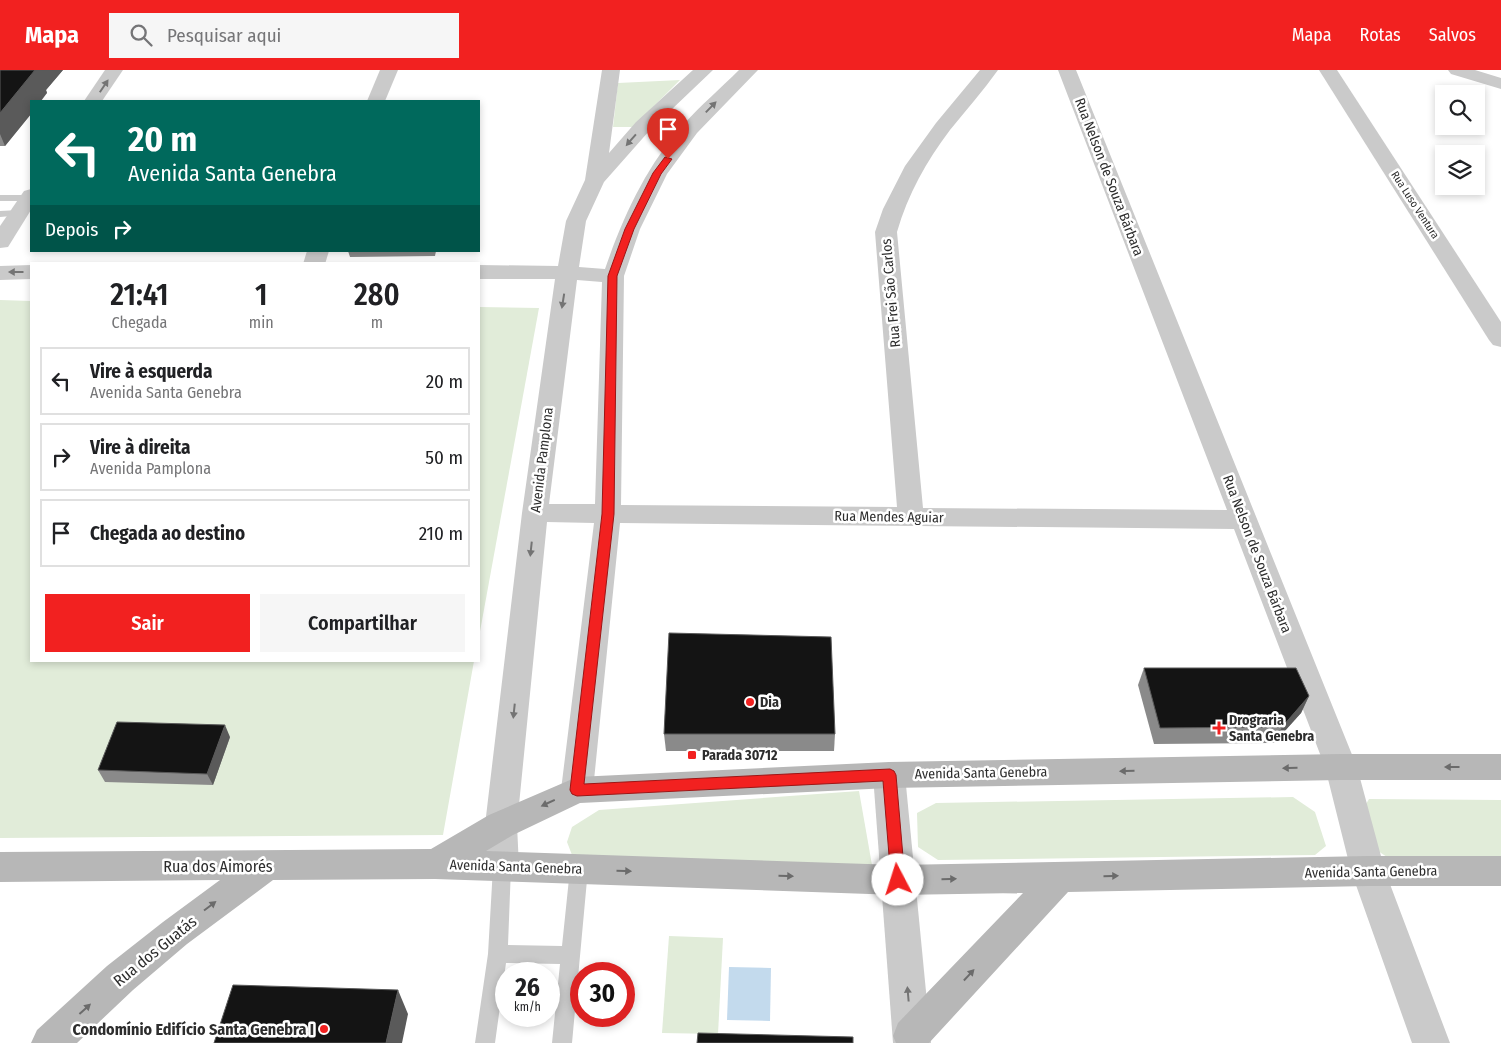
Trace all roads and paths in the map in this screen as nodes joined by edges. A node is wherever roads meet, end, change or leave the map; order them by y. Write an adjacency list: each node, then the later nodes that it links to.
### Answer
1 (114, 70): 12 (street, one-way to 1)
2 (389, 70): 13 (street)
3 (611, 70): 16 (street)
4 (749, 70): 11 (street)
5 (989, 70): 28 (street, Rua Frei São Carlos)
6 (1067, 70): 29 (street, Rua Nelson de Souza Bárbara)
7 (1328, 70): 25 (street, Rua Luso Ventura)
8 (1457, 70): 10 (street)
9 (698, 75): 11 (street, Avenida Pamplona); 14 (street, Avenida Pamplona)
10 (1501, 84)
11 (729, 89): 15 (street, one-way to 11)
12 (95, 100)
13 (376, 100)
14 (649, 120): 15 (street); 16 (street, Avenida Pamplona, one-way to 16)
15 (690, 129): 24 (street)
16 (596, 180): 23 (street, Avenida Pamplona)
17 (0, 198): 18 (lane)
18 (20, 205): 19 (street)
19 (0, 242)
20 (30, 272): 22 (street, one-way to 22)
21 (480, 272): 23 (street)
22 (0, 273)
23 (568, 273): 24 (street); 26 (street, Avenida Pamplona, one-way to 26)
24 (613, 276): 27 (street)
25 (1501, 340)
26 (535, 513): 27 (street, Rua Mendes Aguiar); 34 (street, Avenida Pamplona, one-way to 34)
27 (608, 514): 28 (street, Rua Mendes Aguiar); 33 (street)
28 (910, 517): 29 (street, Rua Mendes Aguiar)
29 (1243, 520): 30 (street, Rua Nelson de Souza Bárbara)
30 (1341, 767): 31 (street, Avenida Santa Genebra, one-way to 30); 32 (street, Avenida Santa Genebra, one-way to 32); 40 (street, Rua Nelson de Souza Bárbara)
31 (1501, 767)
32 (890, 775): 33 (street, Avenida Santa Genebra); 43 (street)
33 (577, 790): 34 (street, Avenida Santa Genebra, one-way to 34)
34 (501, 825): 35 (street, Avenida Santa Genebra); 38 (street, Avenida Pamplona)
35 (435, 864): 36 (street, Rua dos Aimorés); 38 (street, Avenida Santa Genebra)
36 (266, 866): 37 (street, Rua dos Aimorés); 47 (street, Rua dos Guatás, one-way to 36)
37 (0, 867)
38 (502, 868): 39 (street, Avenida Santa Genebra); 44 (lane)
39 (579, 869): 43 (street, Avenida Santa Genebra, one-way to 43); 45 (lane)
40 (1368, 871): 41 (street, Avenida Santa Genebra); 42 (street, Avenida Santa Genebra, one-way to 40); 50 (street, Rua Nelson de Souza Bárbara)
41 (1501, 871)
42 (1060, 877): 43 (street, Avenida Santa Genebra, one-way to 42); 46 (street, one-way to 42)
43 (898, 880): 46 (street, one-way to 43)
44 (498, 954): 45 (lane); 48 (lane)
45 (572, 955): 49 (lane)
46 (912, 1039)
47 (50, 1043)
48 (486, 1043)
49 (562, 1043)
50 (1431, 1043)

